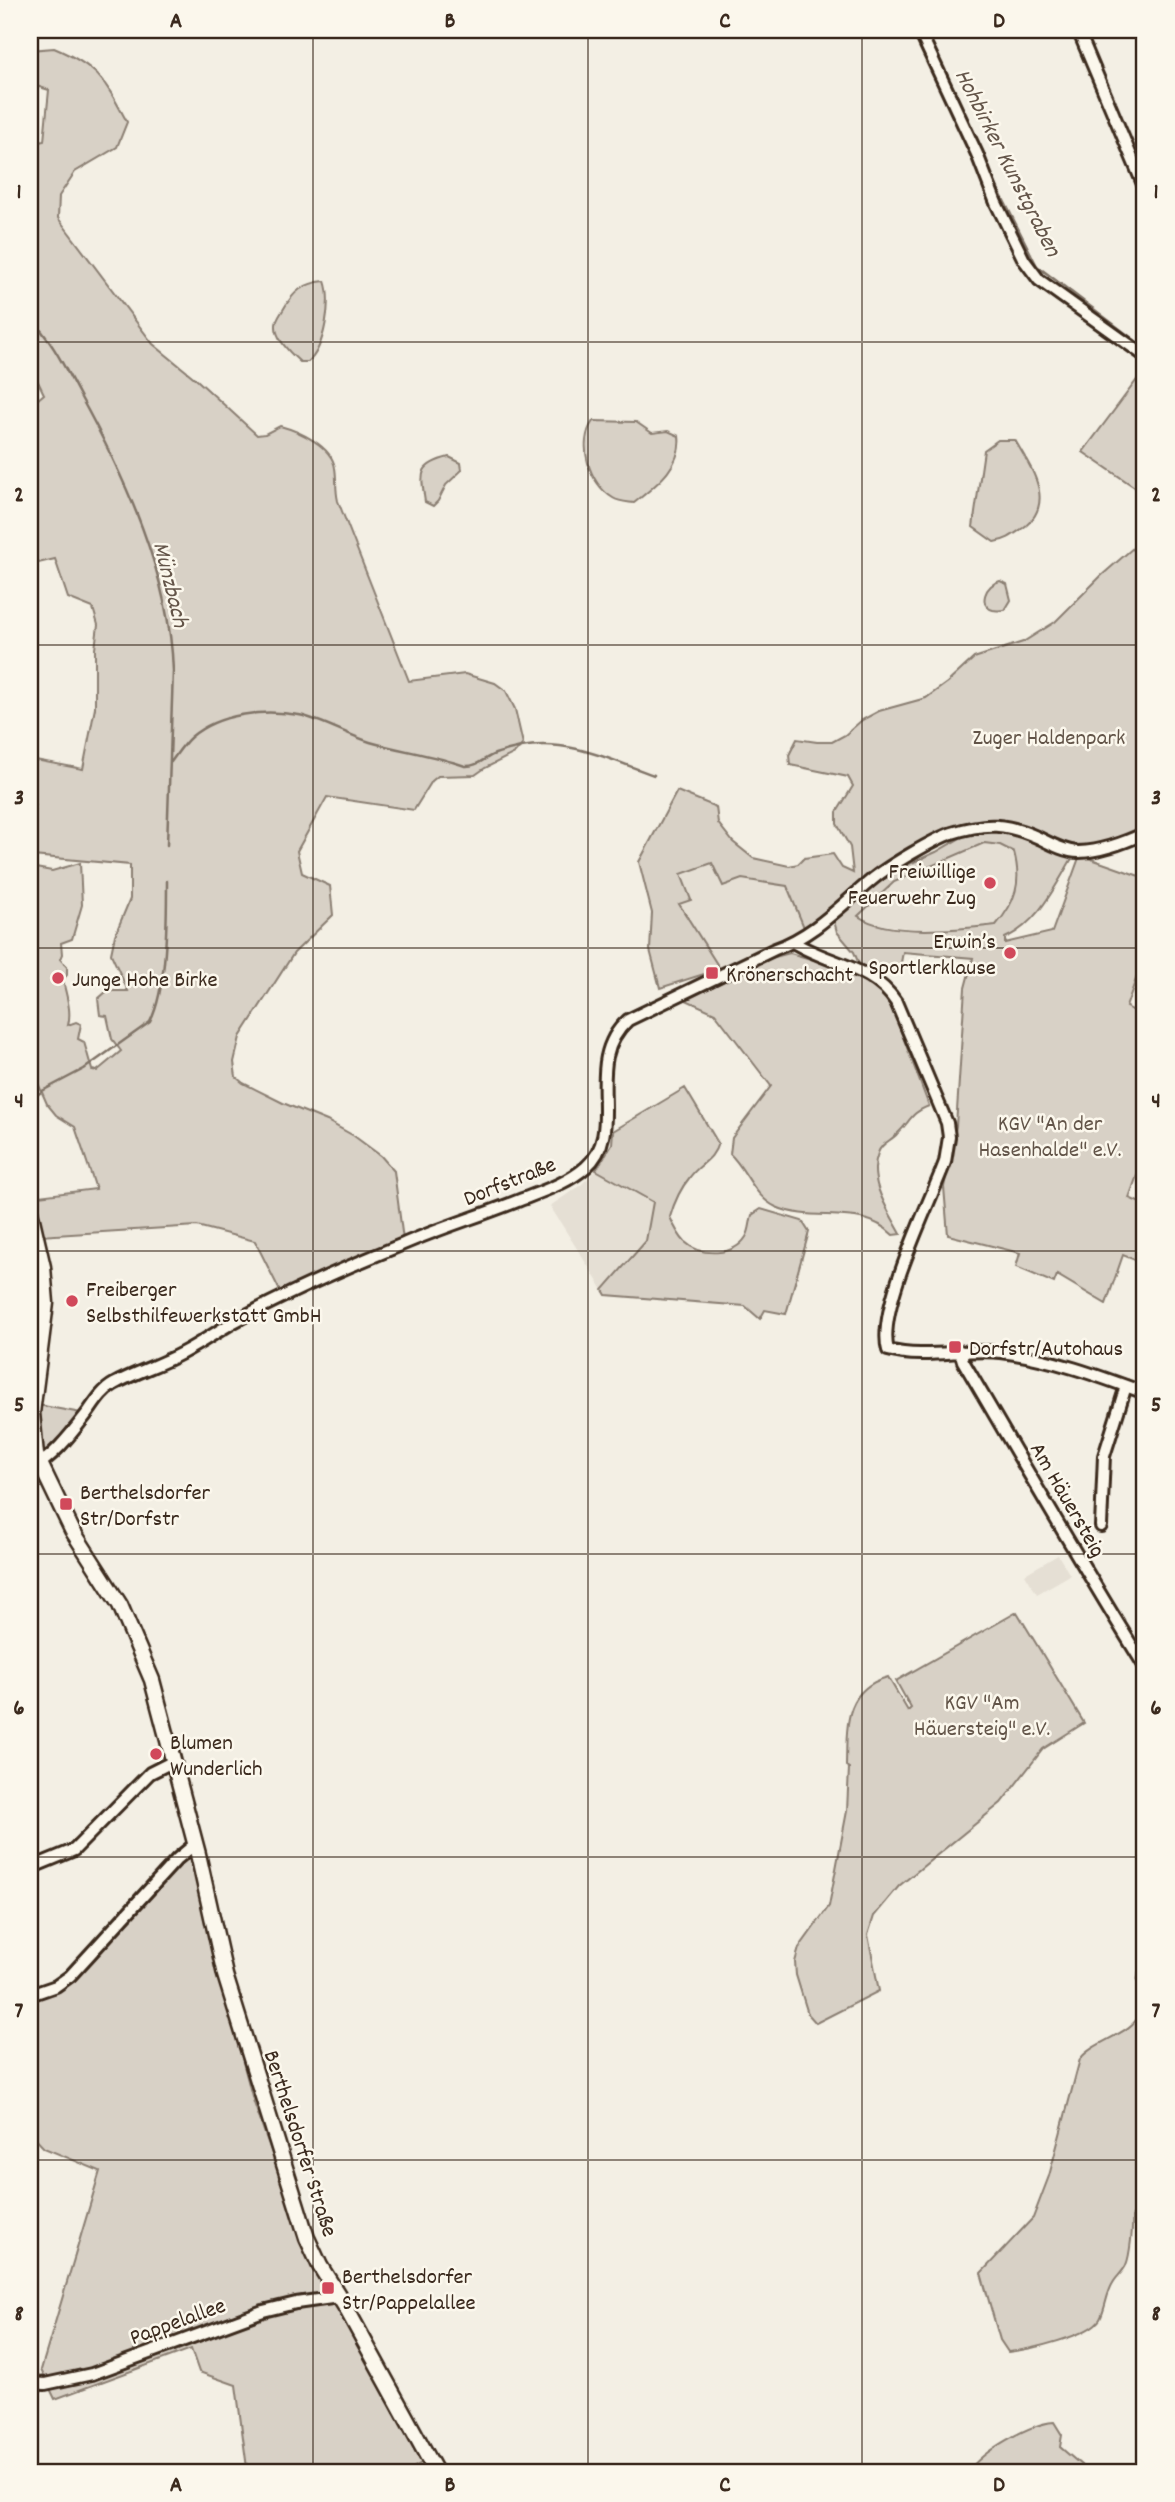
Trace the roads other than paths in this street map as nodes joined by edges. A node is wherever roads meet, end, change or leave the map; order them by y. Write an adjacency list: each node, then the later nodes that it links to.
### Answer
1 (919, 30): 4 (street)
2 (1078, 30): 3 (street)
3 (1145, 189)
4 (1145, 356)
5 (1145, 833): 6 (street, Dorfstraße)
6 (793, 942): 8 (street); 11 (street, Dorfstraße)
7 (30, 1211): 11 (street, Berthelsdorfer Straße)
8 (960, 1351): 9 (street); 13 (street, Am Häuersteig)
9 (1126, 1386): 10 (street); 12 (street)
10 (1145, 1393)
11 (35, 1468): 14 (street, Berthelsdorfer Straße)
12 (1101, 1525)
13 (1145, 1667)
14 (174, 1761): 15 (street, Berthelsdorfer Straße); 16 (street)
15 (195, 1844): 17 (street); 18 (street, Berthelsdorfer Straße)
16 (30, 1868)
17 (30, 1995)
18 (339, 2297): 19 (street, Pappelallee); 20 (street, Berthelsdorfer Straße)
19 (30, 2383)
20 (436, 2472)

